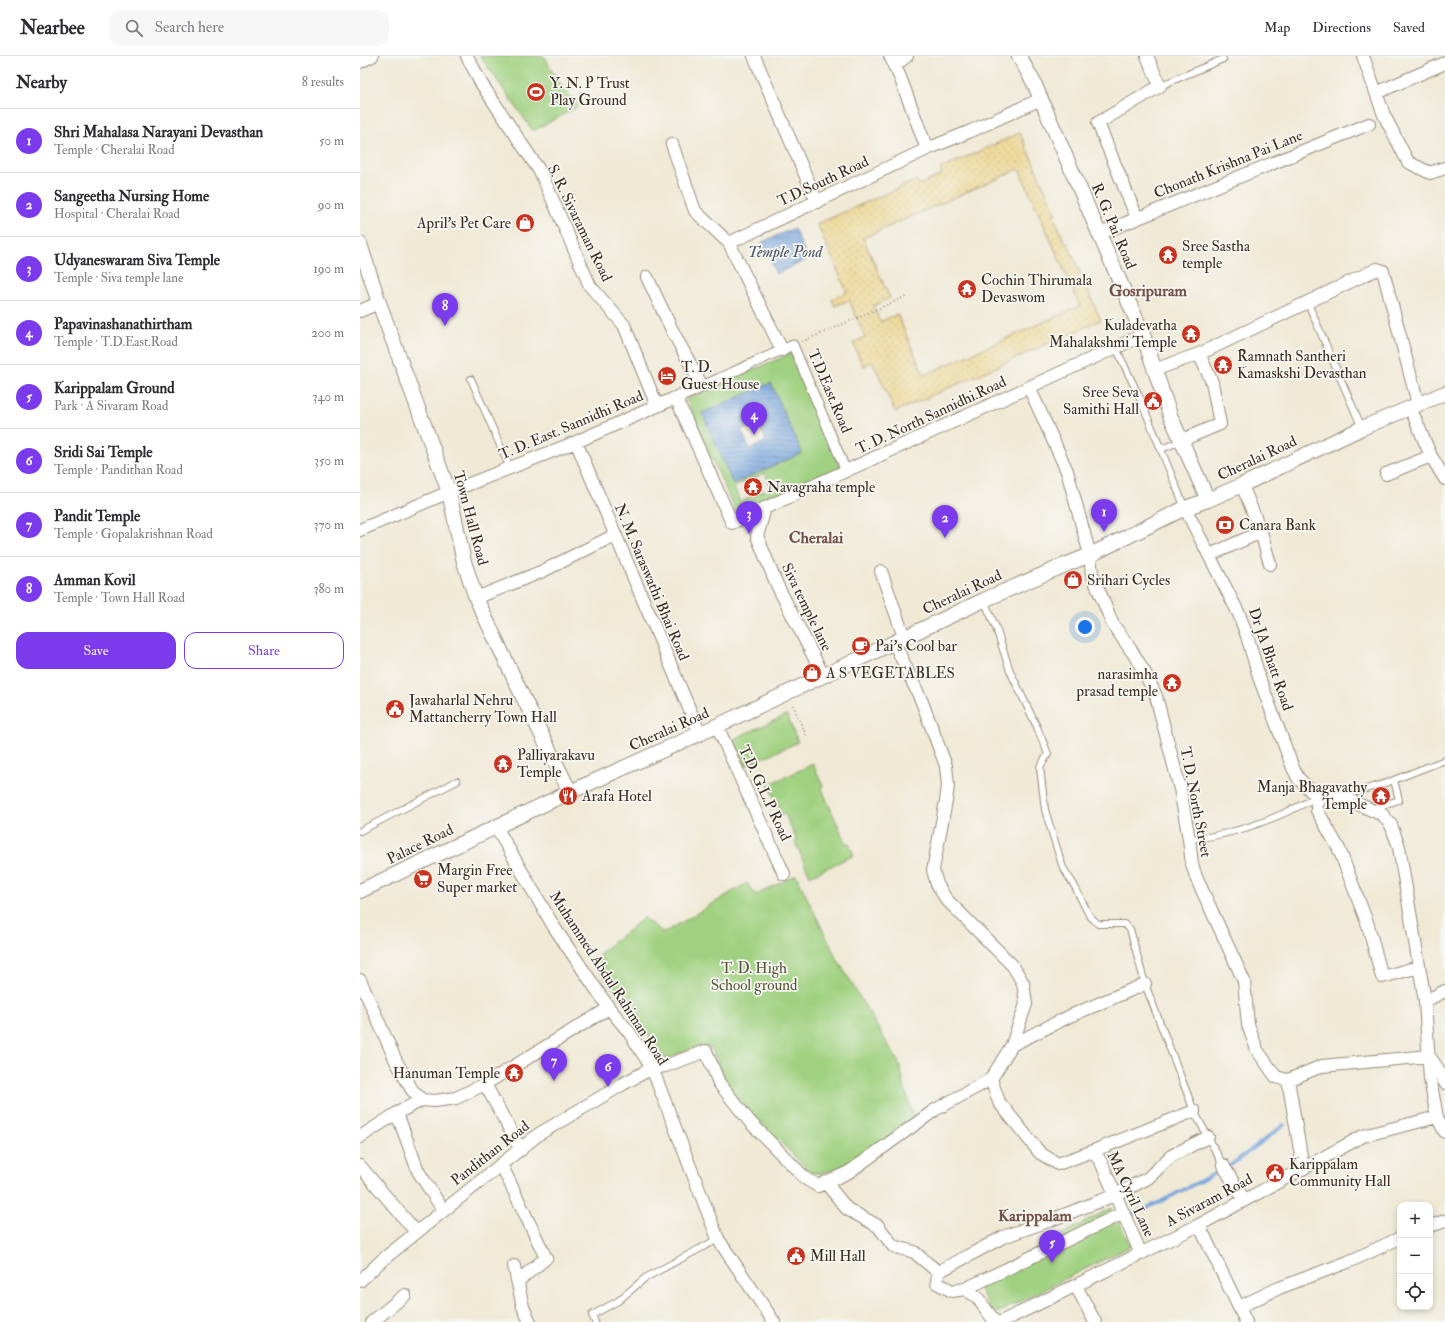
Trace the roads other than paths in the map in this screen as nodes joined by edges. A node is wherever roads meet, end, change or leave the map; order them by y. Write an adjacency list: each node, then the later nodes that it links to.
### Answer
1 (372, 56): 10 (street)
2 (467, 56): 38 (street, S. R. Sivaraman Road)
3 (754, 56): 19 (street)
4 (906, 56): 9 (street)
5 (1019, 56): 14 (street, R. G. Pai. Road)
6 (1147, 56): 12 (street)
7 (1363, 56): 13 (street)
8 (1223, 59): 12 (lane)
9 (892, 61): 17 (street)
10 (360, 62)
11 (1445, 63): 13 (street)
12 (1160, 86): 20 (street)
13 (1376, 93): 18 (street)
14 (1041, 99): 17 (street, T.D.South Road); 21 (street, R. G. Pai. Road)
15 (1369, 124): 20 (street, Chonath Krishna Pai Lane)
16 (672, 144): 22 (street)
17 (927, 149): 19 (street, T.D.South Road)
18 (1445, 168)
19 (817, 202): 22 (street, T.D.South Road)
20 (1137, 218): 21 (street, Chonath Krishna Pai Lane)
21 (1099, 234): 28 (street, R. G. Pai. Road)
22 (728, 243): 29 (street)
23 (360, 248): 26 (street, Town Hall Road)
24 (647, 277): 34 (street)
25 (1307, 301): 31 (street); 39 (street); 40 (lane)
26 (379, 304): 27 (street); 50 (street, Town Hall Road)
27 (360, 311)
28 (1143, 335): 30 (street, T. D. North Sannidhi.Road); 32 (street, R. G. Pai. Road)
29 (788, 348): 34 (street, T. D. East. Sannidhi Road); 46 (street, T.D.East.Road)
30 (1116, 348): 35 (street, T. D. North Sannidhi.Road); 43 (lane)
31 (1199, 354): 32 (street); 41 (street)
32 (1154, 370): 41 (street, R. G. Pai. Road)
33 (470, 379): 45 (lane)
34 (702, 386): 37 (street, T. D. East. Sannidhi Road)
35 (1029, 387): 46 (street, T. D. North Sannidhi.Road); 57 (street, T. D. North Street)
36 (1445, 393): 39 (street, Cheralai Road)
37 (676, 398): 38 (street, T. D. East. Sannidhi Road); 52 (street, T. D. North Sannidhi.Road)
38 (657, 406): 42 (street, T. D. East. Sannidhi Road)
39 (1414, 406): 40 (street, Cheralai Road); 44 (street)
40 (1362, 428): 49 (street, Cheralai Road)
41 (1182, 440): 43 (lane); 51 (street, R. G. Pai. Road)
42 (576, 442): 45 (street, T. D. East. Sannidhi Road); 56 (street, N. M. Saraswathi Bhai Road)
43 (1160, 449): 53 (lane)
44 (1432, 456): 47 (street); 48 (street)
45 (510, 468): 50 (street, T. D. East. Sannidhi Road)
46 (846, 472): 52 (street, T. D. North Sannidhi.Road)
47 (1386, 474)
48 (1445, 479)
49 (1242, 485): 51 (street, Cheralai Road); 55 (street)
50 (449, 492): 54 (street, T. D. East. Sannidhi Road); 61 (street, Town Hall Road)
51 (1208, 500): 53 (street, Cheralai Road)
52 (765, 508): 64 (street, Siva temple lane)
53 (1185, 508): 57 (street, Cheralai Road); 58 (street, Dr JA Bhatt Road)
54 (360, 530)
55 (1261, 532): 58 (street); 59 (street)
56 (615, 535): 61 (street); 66 (street, N. M. Saraswathi Bhai Road)
57 (1090, 555): 62 (street, Cheralai Road); 76 (street, T. D. North Street)
58 (1210, 555): 72 (street, Dr JA Bhatt Road)
59 (1270, 564)
60 (881, 572): 63 (street)
61 (476, 598): 70 (street, Town Hall Road)
62 (984, 600): 63 (street, Cheralai Road); 81 (lane)
63 (899, 640): 64 (street, Cheralai Road); 85 (street)
64 (823, 675): 65 (street, Cheralai Road)
65 (717, 726): 66 (street, Cheralai Road); 77 (street, T.D. G.L.P Road)
66 (700, 734): 70 (street, Cheralai Road)
67 (1445, 760): 68 (lane)
68 (1394, 780): 71 (lane); 73 (lane)
69 (457, 781): 75 (lane)
70 (570, 792): 74 (street, Cheralai Road)
71 (1342, 796): 72 (street); 73 (street)
72 (1317, 797): 76 (lane); 79 (street)
73 (1371, 809): 79 (street)
74 (496, 826): 78 (street, Palace Road); 84 (street, Muhammed Abdul Rahiman Road)
75 (360, 831)
76 (1189, 839): 89 (street, T. D. North Street)
77 (784, 874)
78 (360, 892)
79 (1419, 967): 83 (street)
80 (360, 980): 92 (street)
81 (1145, 984): 85 (street); 93 (lane)
82 (1445, 991): 83 (street)
83 (1425, 1000): 86 (street)
84 (609, 1008): 87 (street, Muhammed Abdul Rahiman Road); 91 (street)
85 (1012, 1045): 88 (street)
86 (1428, 1056): 89 (street); 90 (street); 95 (street)
87 (652, 1068): 99 (street, Pandithan Road); 105 (street, Pandithan Road); 114 (street, Muhammed Abdul Rahiman Road)
88 (991, 1080): 100 (street, MA Cyril Lane); 105 (street)
89 (1288, 1080): 103 (street)
90 (1445, 1083)
91 (485, 1084): 92 (street); 99 (street)
92 (422, 1100): 94 (street)
93 (1194, 1111): 98 (lane); 100 (street)
94 (397, 1113): 97 (street); 108 (street)
95 (1437, 1117): 96 (street); 103 (street, A Sivaram Road)
96 (1445, 1132)
97 (360, 1136)
98 (1208, 1137): 104 (lane); 106 (street)
99 (521, 1150): 101 (street, Pandithan Road)
100 (1093, 1151): 106 (street, MA Cyril Lane)
101 (501, 1164): 108 (street, Pandithan Road); 120 (street)
102 (360, 1166): 113 (street)
103 (1303, 1167): 107 (street, A Sivaram Road)
104 (1225, 1168): 107 (street)
105 (826, 1183): 118 (street)
106 (1115, 1195): 109 (street, MA Cyril Lane); 118 (street)
107 (1244, 1200): 111 (street, A Sivaram Road)
108 (444, 1210): 113 (street, Pandithan Road)
109 (1123, 1213): 116 (street, MA Cyril Lane); 122 (street)
110 (1445, 1221): 112 (street)
111 (1199, 1225): 116 (street, A Sivaram Road); 124 (street)
112 (1433, 1225)
113 (416, 1232): 119 (street, Pandithan Road)
114 (718, 1239): 127 (lane); 128 (street, Muhammed Abdul Rahiman Road)
115 (1397, 1239): 124 (street)
116 (1141, 1254): 121 (street, A Sivaram Road)
117 (514, 1266): 120 (street)
118 (938, 1272): 122 (street)
119 (360, 1281)
120 (518, 1281): 126 (street)
121 (1076, 1286): 130 (street, A Sivaram Road); 131 (street)
122 (965, 1289): 129 (street)
123 (405, 1295): 125 (street)
124 (1239, 1307): 132 (street)
125 (372, 1322)
126 (530, 1322)
127 (594, 1322)
128 (774, 1322)
129 (995, 1322)
130 (1001, 1322)
131 (1095, 1322)
132 (1246, 1322)

